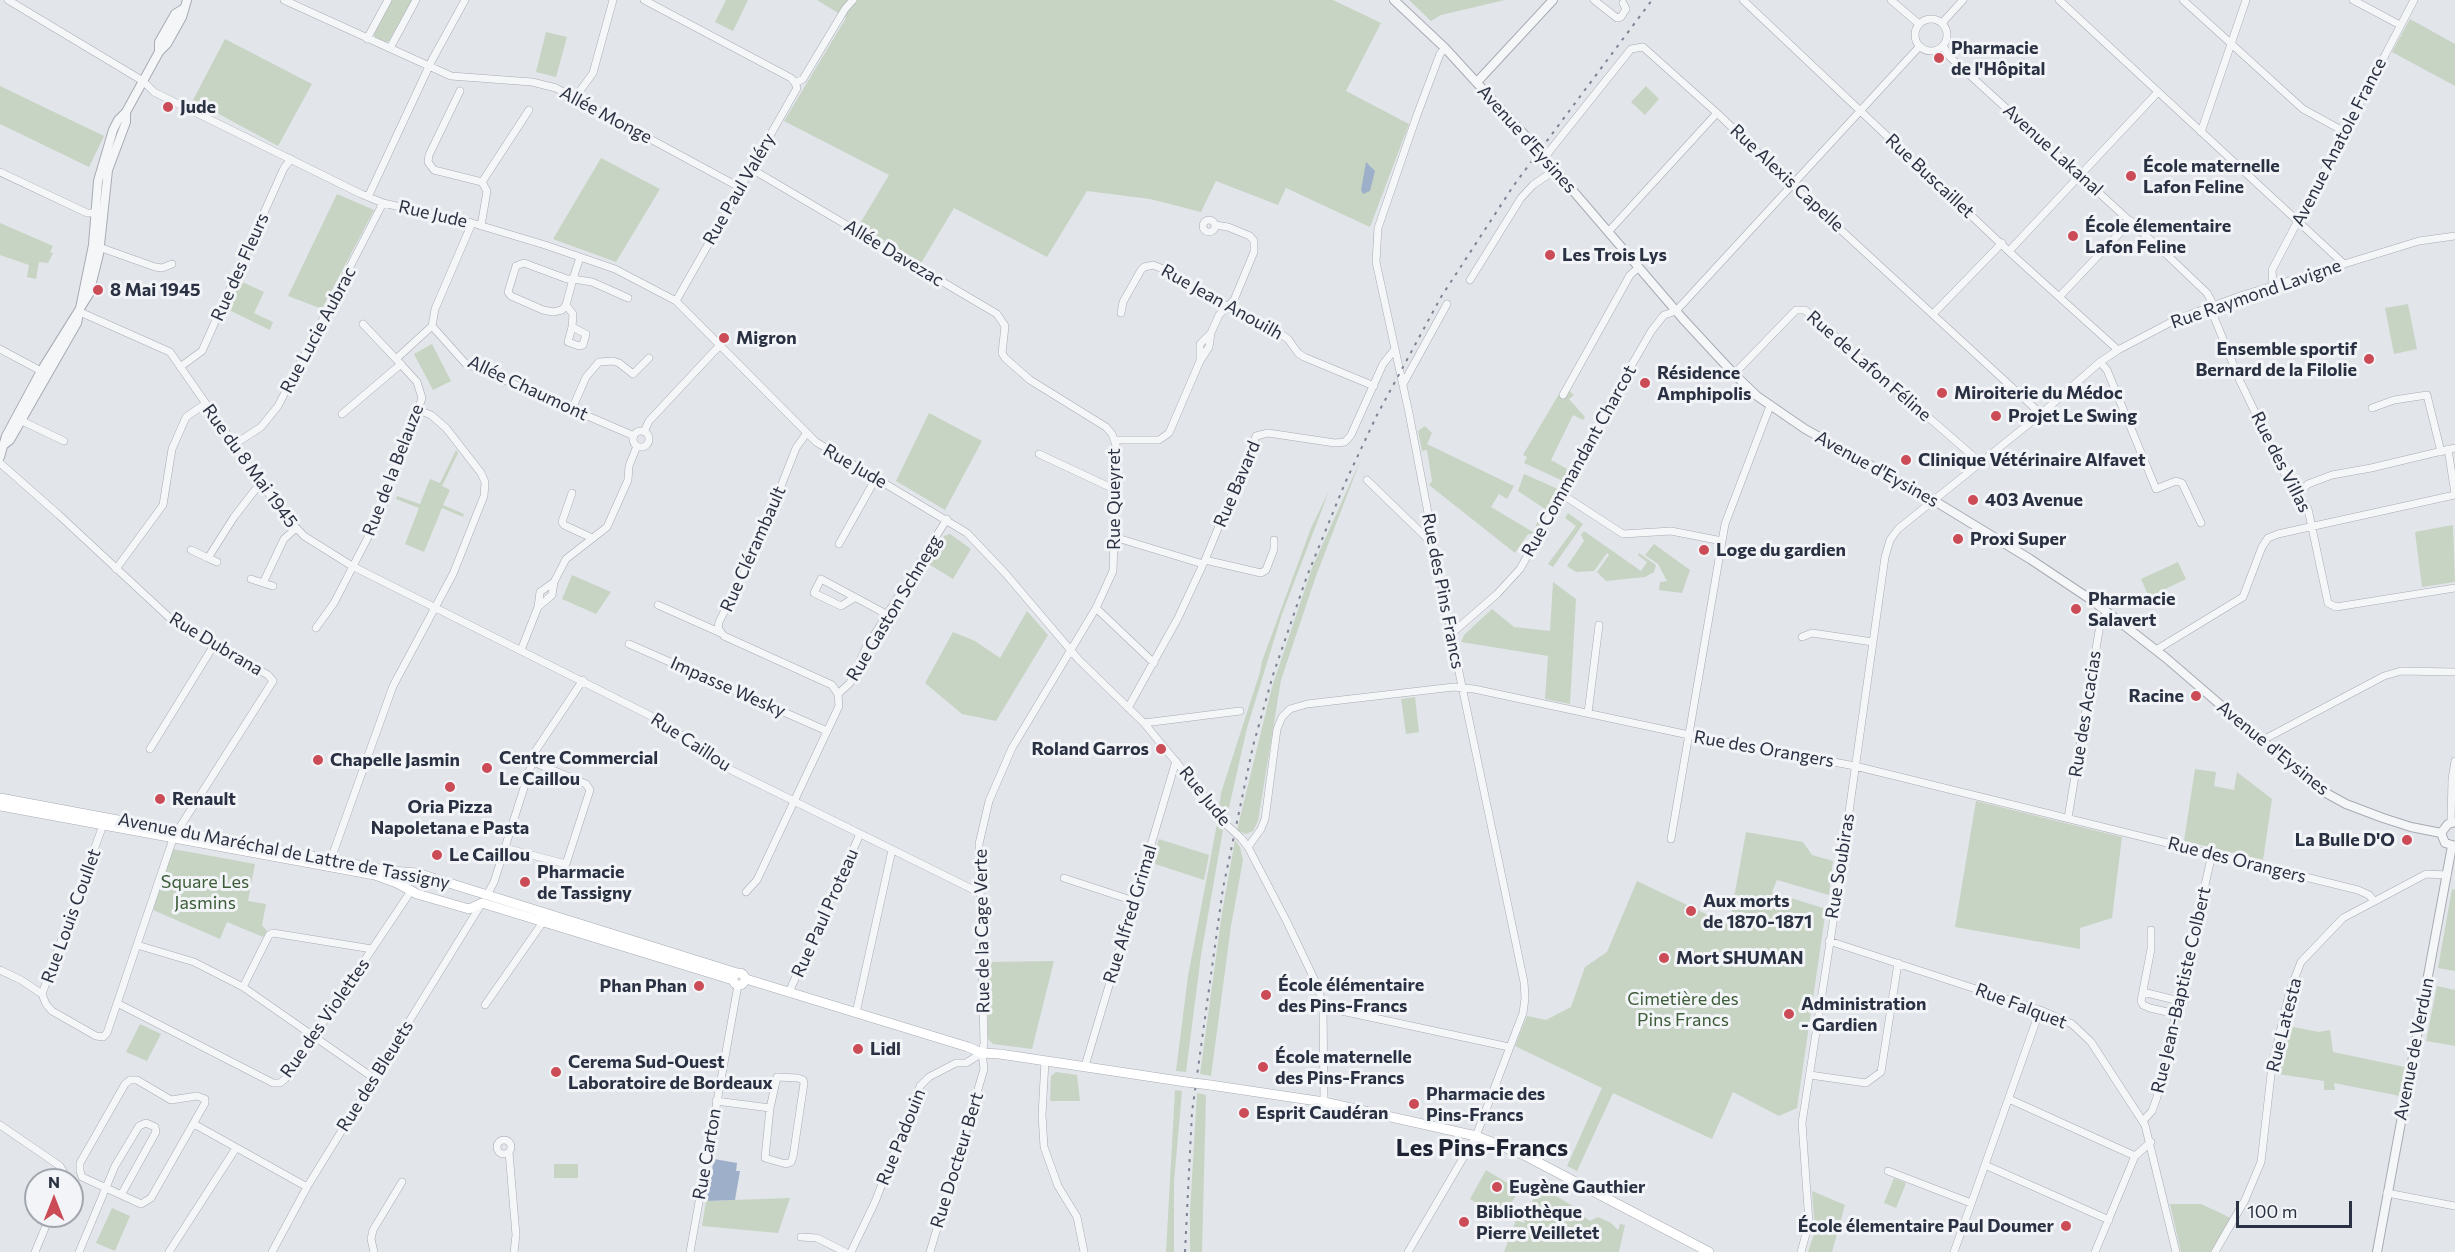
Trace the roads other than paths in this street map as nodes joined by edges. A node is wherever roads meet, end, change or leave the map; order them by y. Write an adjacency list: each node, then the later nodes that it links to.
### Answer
1 (8, 0): 33 (street, Rue Jude)
2 (187, 0): 33 (street)
3 (284, 0): 25 (street, Allée Monge)
4 (388, 0): 25 (street)
5 (416, 0): 29 (street)
6 (465, 0): 31 (street)
7 (613, 0): 37 (street)
8 (644, 0): 32 (street)
9 (853, 0): 32 (street)
10 (1394, 0): 30 (street, Avenue d'Eysines)
11 (1553, 0): 34 (street)
12 (1594, 0): 21 (street)
13 (1743, 0): 39 (street, Rue Buscaillet)
14 (1891, 0): 23 (street)
15 (1963, 0): 22 (street)
16 (2059, 0): 36 (street)
17 (2183, 0): 26 (street)
18 (2246, 0): 26 (street)
19 (2353, 0): 24 (street)
20 (2414, 0): 24 (street, Avenue Anatole France)
21 (1623, 3)
22 (1942, 23): 23 (street); 27 (street)
23 (1919, 24): 28 (street)
24 (2400, 25): 42 (street, Avenue Anatole France)
25 (367, 39): 29 (street, Allée Monge)
26 (2231, 45): 41 (street); 42 (street)
27 (1943, 46): 28 (street); 48 (street, Avenue Lakanal)
28 (1919, 47): 39 (street, Rue Commandant Charcot)
29 (390, 48): 31 (street, Allée Monge)
30 (1445, 48): 34 (street, Avenue d'Eysines); 88 (street, Rue des Pins Francs)
31 (429, 68): 37 (street, Allée Monge); 52 (street)
32 (793, 80): 45 (street, Rue Paul Valéry)
33 (143, 81): 44 (street, Rue Jude); 54 (street)
34 (1477, 82): 43 (street, Avenue d'Eysines)
35 (460, 91): 49 (street)
36 (2158, 92): 41 (street); 48 (street)
37 (574, 99): 51 (street, Allée Monge)
38 (529, 110): 49 (street)
39 (1859, 110): 50 (street, Rue Commandant Charcot); 62 (street, Rue Buscaillet)
40 (1718, 113): 43 (street, Rue Alexis Capelle); 50 (street, Rue Alexis Capelle); 60 (street)
41 (2201, 132): 56 (street)
42 (2345, 132): 56 (street, Avenue Anatole France)
43 (1544, 158): 46 (street, Avenue d'Eysines)
44 (291, 159): 52 (street, Rue Jude); 94 (street, Rue des Fleurs)
45 (750, 168): 51 (street, Rue Paul Valéry); 91 (street, Allée Davezac)
46 (1555, 171): 60 (street, Avenue d'Eysines); 70 (street)
47 (0, 172): 54 (street)
48 (2080, 174): 55 (street, Avenue Lakanal); 64 (street)
49 (482, 182): 59 (street)
50 (1792, 185): 79 (street, Rue Commandant Charcot); 82 (street, Rue Alexis Capelle)
51 (740, 187): 74 (street, Rue Paul Valéry)
52 (368, 197): 53 (street, Rue Jude)
53 (383, 203): 57 (street, Rue Jude); 114 (street, Rue Lucie Aubrac)
54 (99, 213): 63 (street)
55 (2131, 221): 72 (street); 78 (street, Avenue Lakanal)
56 (2298, 221): 67 (street); 71 (street, Avenue Anatole France)
57 (472, 223): 59 (street, Rue Jude); 84 (street)
58 (1215, 225): 77 (street)
59 (480, 226): 65 (street, Rue Jude)
60 (1609, 231): 68 (street, Avenue d'Eysines)
61 (2455, 236): 67 (street, Rue Raymond Lavigne)
62 (2002, 243): 64 (street, Rue Buscaillet); 82 (street)
63 (97, 246): 66 (street); 80 (street)
64 (2010, 250): 72 (street, Rue Buscaillet)
65 (580, 257): 69 (street); 74 (street, Rue Jude)
66 (172, 264)
67 (2344, 264): 71 (street, Rue Raymond Lavigne)
68 (1639, 267): 79 (street, Avenue d'Eysines); 99 (street)
69 (573, 279): 73 (street); 76 (street); 76 (street)
70 (1470, 280)
71 (2273, 286): 78 (street, Rue Raymond Lavigne)
72 (2060, 296): 89 (street, Rue Buscaillet)
73 (628, 298)
74 (676, 301): 86 (street, Rue Jude)
75 (1447, 304): 97 (street)
76 (566, 305): 85 (street)
77 (1226, 306): 81 (street, Rue Jean Anouilh); 98 (street, Rue Jean Anouilh); 111 (street)
78 (2212, 306): 89 (street, Rue Raymond Lavigne); 126 (street, Rue des Villas)
79 (1676, 310): 96 (street, Avenue d'Eysines); 128 (street, Rue Commandant Charcot)
80 (80, 312): 94 (street, Rue du 8 Mai 1945); 95 (street); 107 (street)
81 (1121, 313)
82 (1934, 314): 106 (street, Rue Alexis Capelle)
83 (363, 324): 92 (street, Rue de la Belauze)
84 (432, 326): 92 (street); 103 (street, Allée Chaumont)
85 (572, 327)
86 (721, 344): 108 (street); 109 (street, Rue Jude)
87 (0, 349): 95 (street)
88 (1395, 349): 97 (street, Rue des Pins Francs); 98 (street, Rue Bavard)
89 (2118, 350): 93 (street, Rue Raymond Lavigne)
90 (649, 358): 103 (street)
91 (1005, 358): 111 (street, Rue Queyret)
92 (398, 361): 104 (street, Rue de la Belauze); 105 (street)
93 (2100, 362): 106 (street, Rue Raymond Lavigne); 131 (street)
94 (180, 367): 100 (street, Rue du 8 Mai 1945)
95 (41, 371): 113 (street)
96 (1734, 374): 101 (street, Avenue d'Eysines); 120 (street, Rue de Lafon Féline)
97 (1403, 384): 139 (street, Rue des Pins Francs)
98 (1374, 386): 143 (street, Rue Bavard)
99 (1563, 395)
100 (205, 404): 114 (street, Rue du 8 Mai 1945); 145 (street)
101 (1770, 406): 129 (street, Avenue d'Eysines); 137 (street)
102 (2372, 408): 116 (street)
103 (572, 409): 110 (street, Allée Chaumont)
104 (418, 410): 144 (street, Rue de la Belauze); 152 (street)
105 (342, 414)
106 (2041, 414): 120 (street, Rue Raymond Lavigne)
107 (22, 421): 112 (street); 113 (street)
108 (644, 432): 110 (street); 115 (street)
109 (806, 434): 121 (street, Rue Jude); 158 (street, Rue Clérambault)
110 (634, 436): 115 (street)
111 (1115, 440): 124 (street, Rue Queyret)
112 (64, 441)
113 (5, 444): 118 (street)
114 (235, 444): 123 (street, Rue du 8 Mai 1945)
115 (637, 446): 135 (street)
116 (2448, 450): 126 (street); 127 (street)
117 (1039, 454): 124 (street)
118 (0, 457)
119 (0, 463): 145 (street, Rue Dubrana)
120 (1981, 463): 129 (street, Rue Raymond Lavigne)
121 (876, 478): 130 (street, Rue Jude); 138 (street)
122 (1367, 480): 139 (street)
123 (262, 484): 133 (street, Rue du 8 Mai 1945); 141 (street)
124 (1116, 490): 134 (street, Rue Queyret)
125 (572, 494): 135 (street)
126 (2298, 494): 132 (street, Rue des Villas)
127 (2455, 494): 132 (street)
128 (1563, 495): 137 (street); 159 (street, Rue Commandant Charcot)
129 (1934, 500): 154 (street, Avenue d'Eysines); 161 (street, Rue Soubiras)
130 (947, 519): 155 (street, Rue Gaston Schnegg); 165 (street, Rue Jude)
131 (2201, 523)
132 (2311, 526): 149 (street, Rue des Villas); 166 (street)
133 (295, 529): 144 (street, Rue du 8 Mai 1945); 147 (street)
134 (1114, 537): 143 (street); 153 (street, Rue Queyret)
135 (592, 538): 164 (street)
136 (1274, 540): 143 (street)
137 (1722, 541): 177 (street)
138 (839, 544)
139 (1434, 545): 159 (street, Rue des Pins Francs)
140 (191, 550): 141 (street)
141 (208, 558): 142 (street)
142 (217, 562)
143 (1204, 562): 167 (street, Rue Bavard)
144 (352, 566): 152 (street, Rue du 8 Mai 1945); 157 (street, Rue de la Belauze)
145 (116, 569): 163 (street, Rue Dubrana)
146 (251, 579): 147 (street)
147 (263, 583): 148 (street)
148 (273, 586)
149 (2455, 588)
150 (854, 598): 150 (street); 155 (street)
151 (658, 605): 158 (street)
152 (435, 606): 164 (street, Rue Caillou); 199 (street)
153 (1096, 608): 165 (street, Rue Queyret); 167 (street)
154 (2108, 612): 166 (street, Avenue d'Eysines); 187 (street, Rue des Acacias)
155 (888, 615): 171 (street, Rue Gaston Schnegg)
156 (1599, 625): 174 (street)
157 (316, 627)
158 (721, 633): 171 (street, Rue Clérambault)
159 (1451, 634): 170 (street, Rue des Pins Francs)
160 (1802, 637): 161 (street)
161 (1873, 642): 183 (street, Rue Soubiras)
162 (628, 644): 176 (street, Impasse Wesky)
163 (214, 645): 179 (street); 191 (street, Rue Dubrana)
164 (521, 650): 169 (street, Rue Caillou)
165 (1070, 650): 172 (street, Rue Jude); 204 (street, Rue de la Cage Verte)
166 (2156, 650): 178 (street, Avenue d'Eysines)
167 (1154, 663): 172 (street, Rue Bavard)
168 (2455, 672): 178 (street)
169 (583, 680): 180 (street, Rue des Bleuets); 185 (street, Rue Caillou)
170 (1462, 688): 174 (street, Rue des Orangers); 195 (street, Rue des Orangers); 228 (street, Rue des Pins Francs)
171 (838, 694): 176 (street)
172 (1128, 708): 175 (street, Rue Jude)
173 (1239, 711): 175 (street)
174 (1588, 713): 177 (street, Rue des Orangers)
175 (1144, 723): 181 (street, Rue Jude)
176 (827, 731): 185 (street)
177 (1689, 735): 183 (street, Rue des Orangers); 193 (street)
178 (2261, 741): 190 (street, Avenue d'Eysines)
179 (150, 749)
180 (531, 761): 196 (street, Rue des Bleuets); 196 (street)
181 (1176, 761): 195 (street, Rue Jude, bridge); 206 (street, Rue Alfred Grimal)
182 (2455, 761): 189 (street)
183 (1855, 766): 187 (street, Rue des Orangers); 210 (street, Rue Soubiras)
184 (0, 798): 188 (main road)
185 (794, 801): 192 (street, Rue Caillou); 203 (street)
186 (0, 806): 188 (main road)
187 (2068, 818): 198 (street, Rue des Orangers)
188 (104, 821): 191 (main road, Avenue du Maréchal de Lattre de Tassigny); 219 (street, Rue Louis Coullet)
189 (2453, 822): 190 (street)
190 (2441, 833): 194 (street)
191 (176, 834): 199 (main road, Avenue du Maréchal de Lattre de Tassigny); 202 (main road, Avenue du Maréchal de Lattre de Tassigny); 211 (street)
192 (860, 834): 197 (street, Rue Caillou); 217 (street, Rue Paul Proteau)
193 (1671, 839)
194 (2454, 846): 200 (street, Avenue de Verdun)
195 (1248, 847): 223 (street, Rue Jude)
196 (505, 848): 205 (street, Rue des Bleuets)
197 (892, 850): 204 (street, Rue Caillou); 225 (street)
198 (2212, 855): 207 (street, Rue des Orangers); 220 (street, Rue Jean-Baptiste Colbert)
199 (331, 859): 205 (main road, Avenue du Maréchal de Lattre de Tassigny)
200 (2447, 875): 207 (street, Rue Latesta); 254 (street, Avenue de Verdun)
201 (1064, 878): 206 (street)
202 (411, 891): 205 (main road, Avenue du Maréchal de Lattre de Tassigny); 212 (street, Rue des Violettes)
203 (746, 892)
204 (980, 893): 229 (street, Rue de la Cage Verte)
205 (485, 899): 208 (main road, Avenue du Maréchal de Lattre de Tassigny); 215 (main road, Avenue du Maréchal de Lattre de Tassigny); 234 (street, Rue des Bleuets)
206 (1134, 901): 231 (street, Rue Alfred Grimal)
207 (2374, 901): 278 (street, Rue Latesta)
208 (543, 922): 215 (main road, Avenue du Maréchal de Lattre de Tassigny); 222 (street)
209 (2151, 930): 218 (street)
210 (1829, 941): 213 (street, Rue Falquet); 233 (street, Rue Soubiras)
211 (137, 945): 216 (street); 221 (street)
212 (372, 949): 216 (street); 227 (street, Rue des Violettes)
213 (1898, 963): 224 (street, Rue Falquet); 233 (street)
214 (0, 970): 219 (street, Rue Louis Coullet)
215 (738, 979): 217 (main road, Avenue du Maréchal de Lattre de Tassigny); 236 (street, Rue Carton)
216 (243, 987): 227 (street)
217 (789, 992): 225 (main road, Avenue du Maréchal de Lattre de Tassigny)
218 (2143, 992): 220 (street); 226 (street)
219 (42, 994): 221 (street)
220 (2179, 1001): 226 (street, Rue Jean-Baptiste Colbert)
221 (117, 1003): 227 (street, Rue des Violettes)
222 (485, 1005)
223 (1323, 1007): 228 (street); 237 (street, Rue Jude)
224 (2040, 1010): 235 (street); 239 (street, Rue Falquet)
225 (856, 1013): 229 (main road, Avenue du Maréchal de Lattre de Tassigny)
226 (2176, 1014): 239 (street, Rue Jean-Baptiste Colbert)
227 (312, 1037): 234 (street)
228 (1509, 1047): 243 (street, Rue des Pins Francs)
229 (982, 1053): 230 (main road, Avenue du Maréchal de Lattre de Tassigny); 232 (street, Rue de la Cage Verte); 269 (street, Rue Padouin)
230 (1046, 1061): 231 (main road, Avenue du Maréchal de Lattre de Tassigny); 271 (street)
231 (1085, 1066): 237 (main road, Avenue du Maréchal de Lattre de Tassigny, bridge)
232 (984, 1069): 270 (street, Rue Docteur Bert)
233 (1810, 1075): 274 (street, Rue Soubiras)
234 (375, 1079): 252 (street, Rue des Bleuets)
235 (2008, 1099): 247 (street); 248 (street)
236 (716, 1101): 238 (street); 267 (street, Rue Carton)
237 (1324, 1102): 243 (main road, Avenue du Maréchal de Lattre de Tassigny)
238 (770, 1108): 238 (street)
239 (2143, 1121): 244 (street, Rue Falquet)
240 (194, 1124): 245 (street); 253 (street); 255 (street)
241 (2, 1126): 242 (street); 249 (street)
242 (0, 1135)
243 (1476, 1136): 272 (street, Rue des Pins Francs); 273 (main road, Avenue du Maréchal de Lattre de Tassigny)
244 (2151, 1142): 247 (street); 277 (street, Rue Falquet)
245 (236, 1148): 252 (street); 263 (street)
246 (509, 1152): 266 (street)
247 (2135, 1155): 258 (street)
248 (1985, 1165): 256 (street); 258 (street)
249 (61, 1168)
250 (1888, 1171): 256 (street)
251 (402, 1182): 265 (street)
252 (307, 1187): 264 (street, Rue des Bleuets)
253 (107, 1190): 255 (street); 255 (street); 262 (street)
254 (2387, 1193): 257 (street); 279 (street, Avenue de Verdun)
255 (121, 1195)
256 (1971, 1203): 275 (street)
257 (2455, 1206)
258 (2109, 1220): 276 (street)
259 (45, 1228): 261 (street)
260 (801, 1237): 268 (street)
261 (35, 1252)
262 (79, 1252)
263 (169, 1252)
264 (272, 1252)
265 (374, 1252)
266 (514, 1252)
267 (690, 1252)
268 (845, 1252)
269 (851, 1252)
270 (930, 1252)
271 (1084, 1252)
272 (1408, 1252)
273 (1709, 1252)
274 (1801, 1252)
275 (1954, 1252)
276 (2095, 1252)
277 (2176, 1252)
278 (2215, 1252)
279 (2377, 1252)

